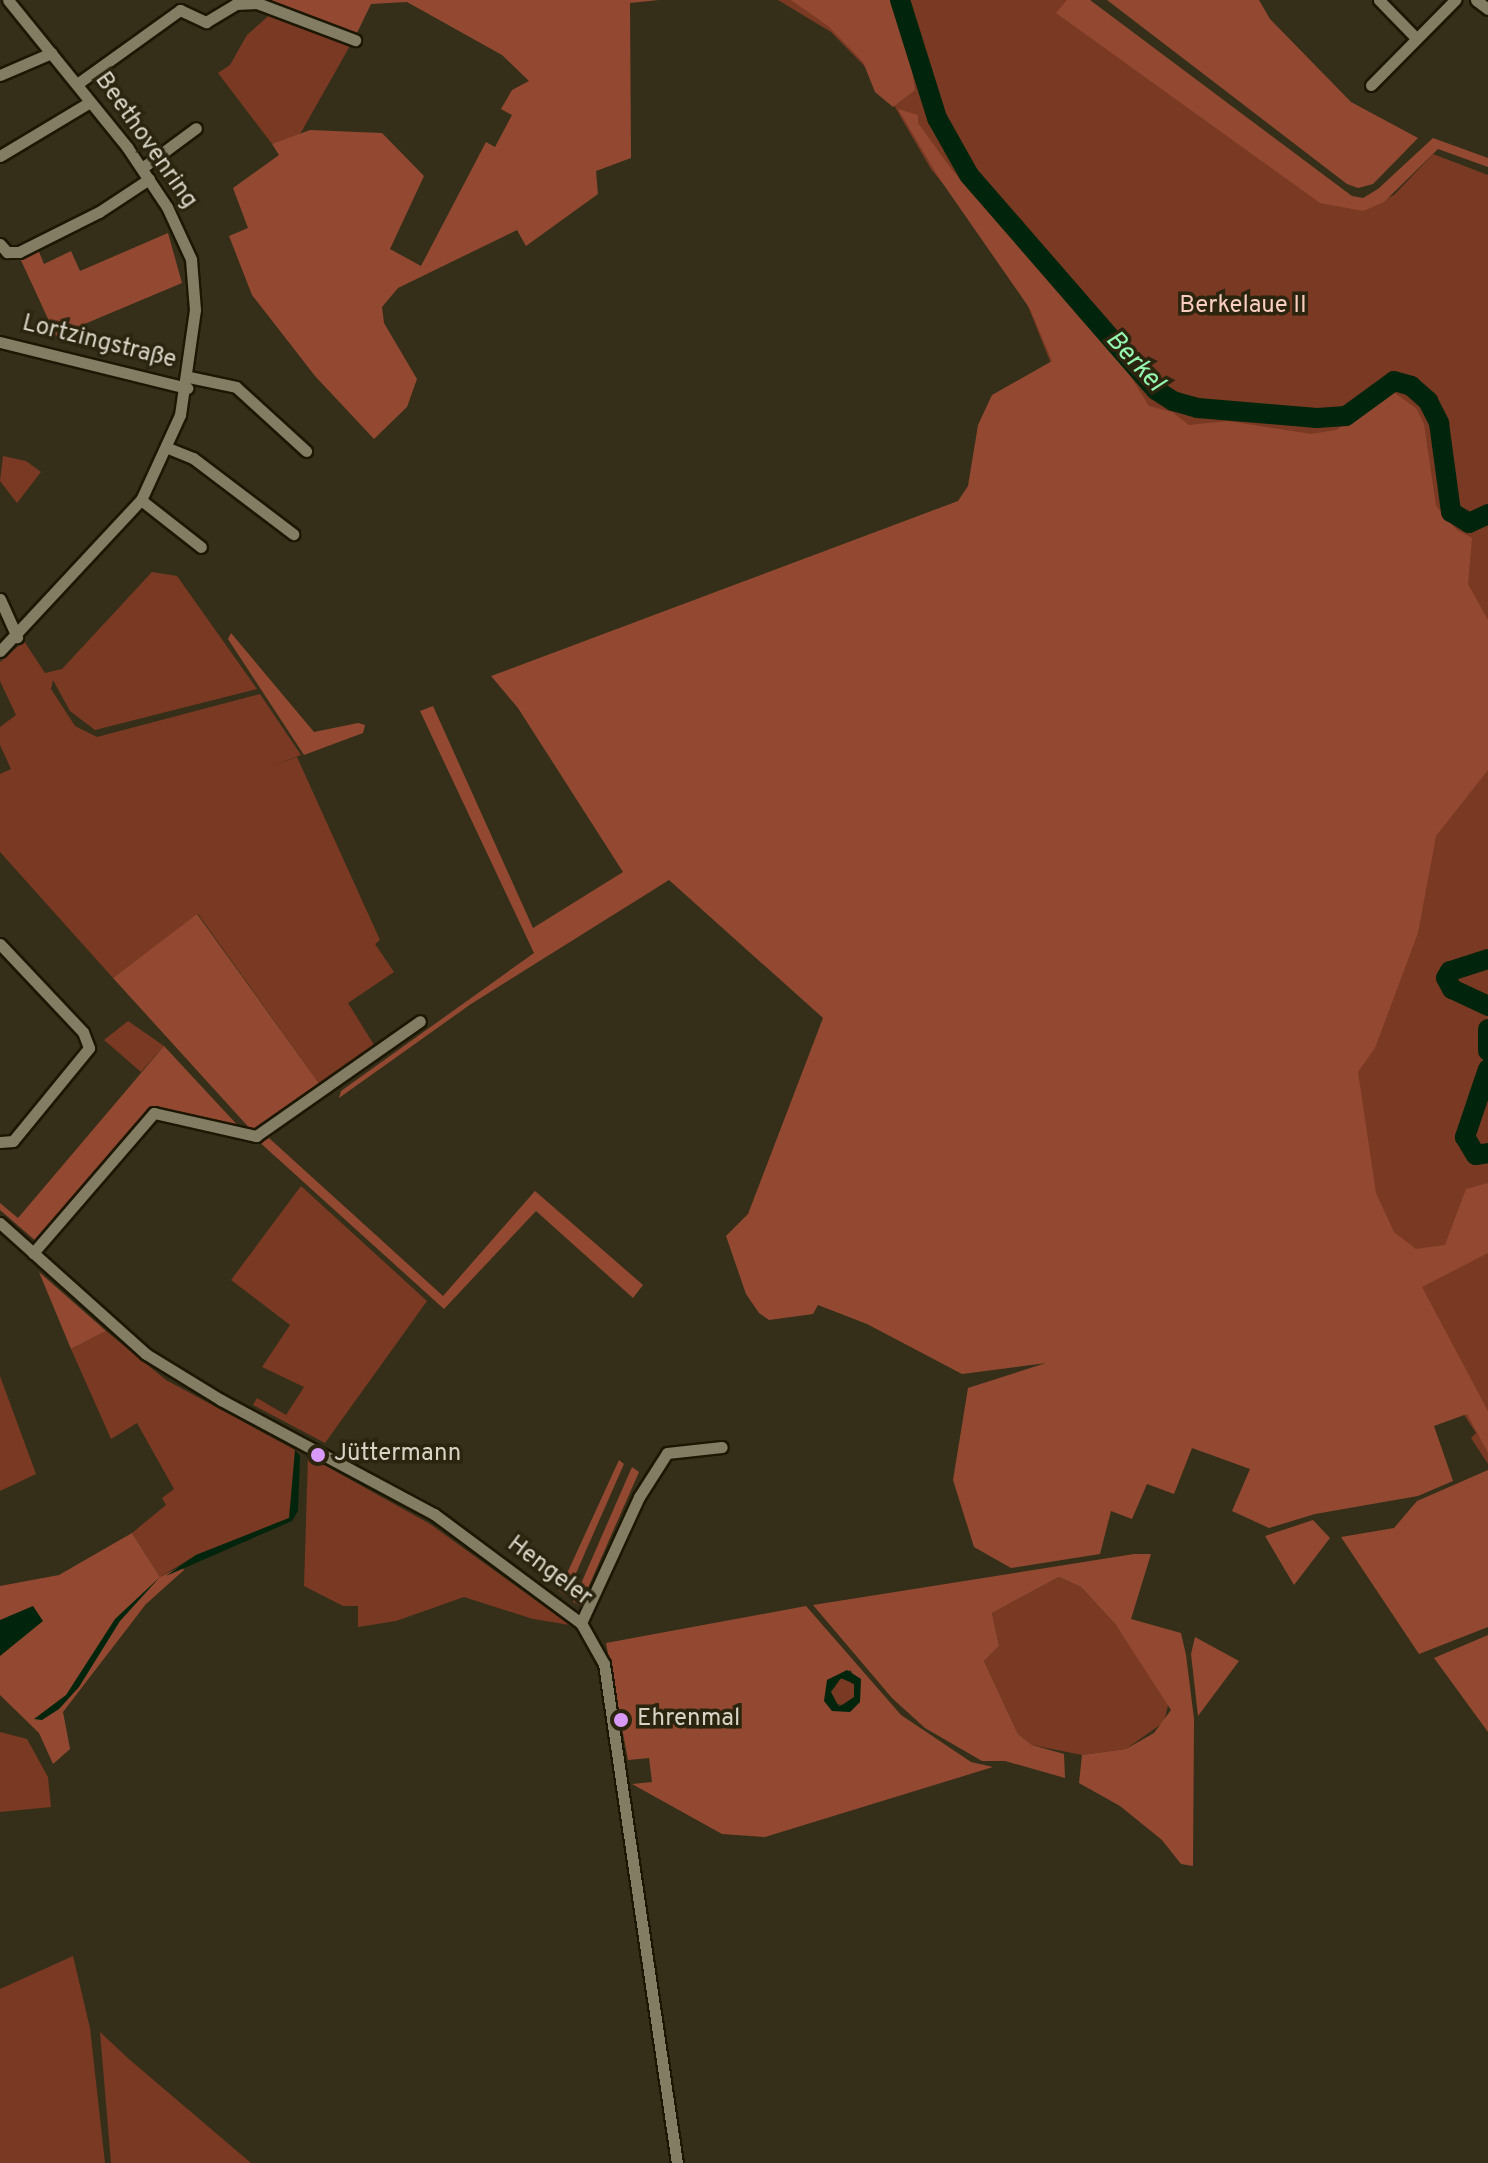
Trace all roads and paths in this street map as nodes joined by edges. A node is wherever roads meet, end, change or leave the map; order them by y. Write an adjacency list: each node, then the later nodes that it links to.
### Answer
1 (1379, 0): 6 (street)
2 (1455, 0): 6 (street)
3 (1476, 0): 5 (street)
4 (12, 1): 8 (street, Beethovenring)
5 (1488, 9)
6 (1415, 37): 11 (street)
7 (355, 40): 10 (street)
8 (51, 53): 9 (street); 10 (street, Beethovenring)
9 (0, 75)
10 (77, 84): 12 (street, Beethovenring)
11 (1371, 85)
12 (90, 102): 14 (street); 15 (street, Beethovenring)
13 (196, 128): 15 (street)
14 (0, 156)
15 (142, 168): 16 (street, Beethovenring)
16 (149, 179): 17 (street); 19 (street, Beethovenring)
17 (0, 244)
18 (0, 342): 19 (street, Lortzingstraße)
19 (188, 382): 20 (street, Beethovenring); 21 (street)
20 (168, 448): 22 (street, Beethovenring); 23 (street)
21 (306, 451)
22 (141, 500): 24 (street); 26 (street, Beethovenring)
23 (293, 534)
24 (201, 547)
25 (0, 599): 26 (street)
26 (17, 637): 27 (street, Beethovenring)
27 (0, 651)
28 (0, 944): 30 (street)
29 (420, 1021): 32 (street)
30 (0, 1142)
31 (0, 1223): 32 (street, Hengeler)
32 (33, 1253): 34 (street, Hengeler)
33 (722, 1447): 34 (street)
34 (581, 1623): 35 (street, Hengeler)
35 (677, 2163)

